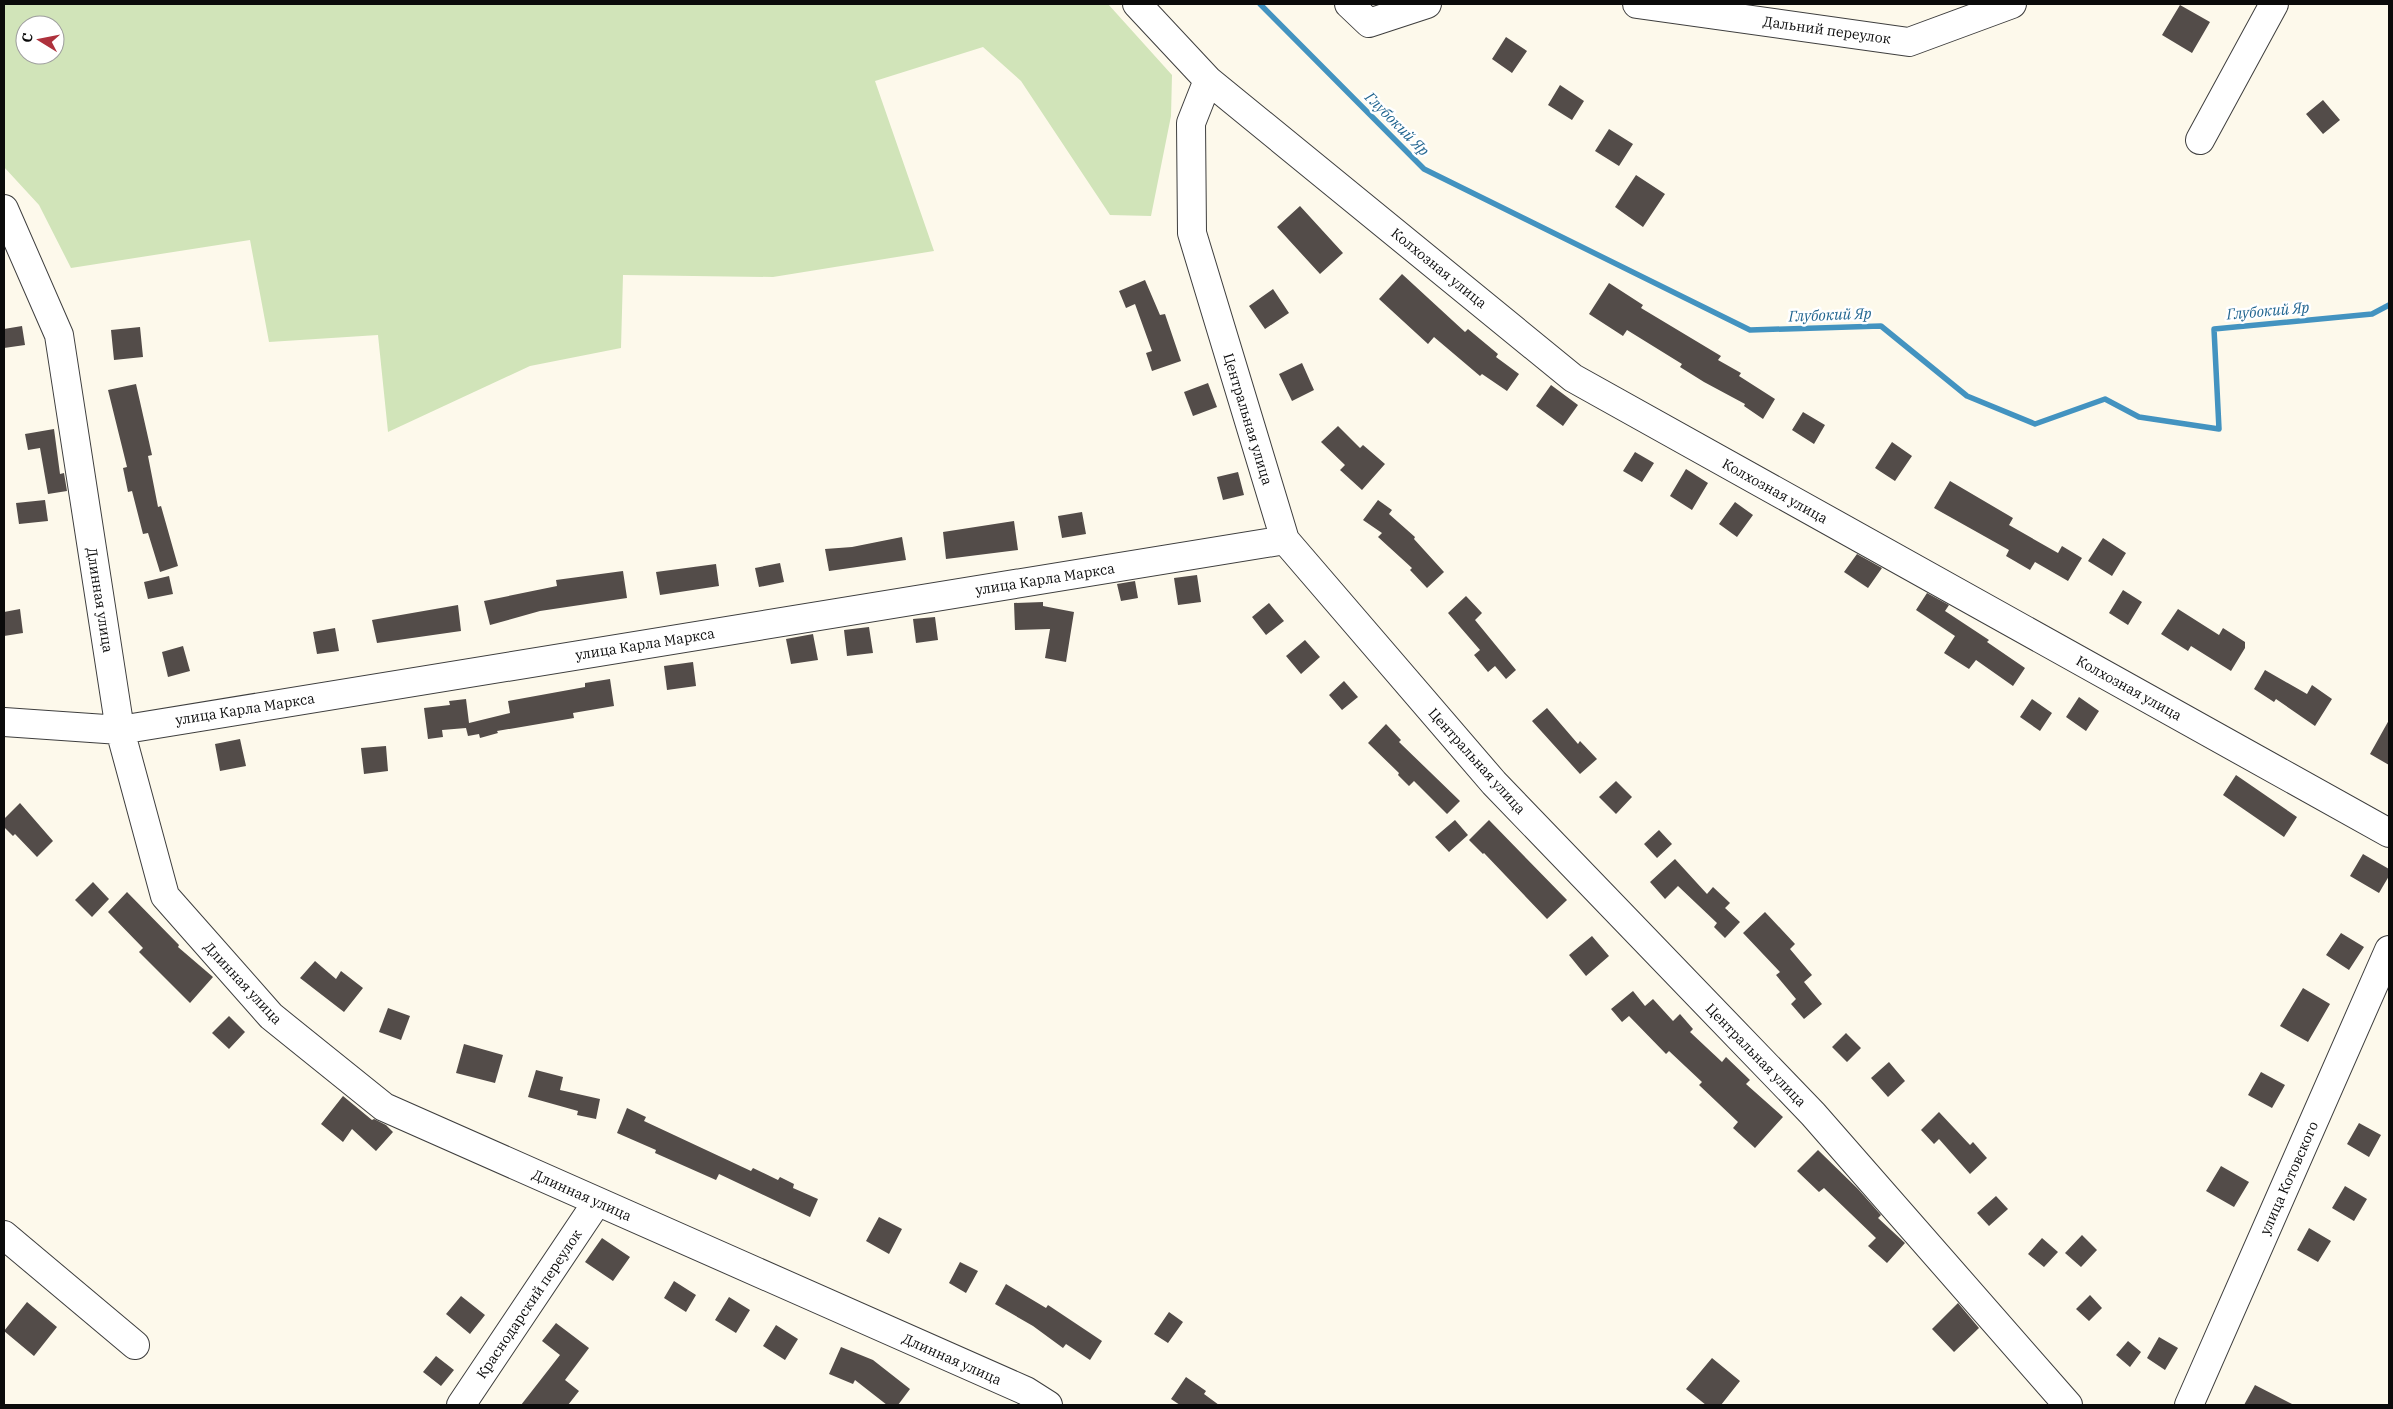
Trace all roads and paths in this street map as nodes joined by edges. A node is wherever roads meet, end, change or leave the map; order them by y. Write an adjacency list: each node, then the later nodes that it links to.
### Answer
1 (1138, 4): 7 (street)
2 (1349, 4): 3 (street)
3 (1427, 4)
4 (1637, 4): 5 (street, Дальний переулок)
5 (2012, 4)
6 (2274, 4): 8 (street)
7 (1208, 80): 10 (street, Центральная улица); 13 (street, Колхозная улица)
8 (2200, 140)
9 (4, 209): 12 (street, Длинная улица)
10 (1285, 540): 12 (street, улица Карла Маркса); 20 (street, Центральная улица)
11 (4, 722): 12 (street, улица Карла Маркса)
12 (120, 730): 15 (street, Длинная улица)
13 (2389, 833)
14 (2389, 950): 21 (street, улица Котовского)
15 (597, 1202): 18 (street, Краснодарский переулок); 19 (street, Длинная улица)
16 (4, 1235): 17 (street)
17 (136, 1345)
18 (461, 1405)
19 (1048, 1405)
20 (2068, 1405)
21 (2190, 1405)

